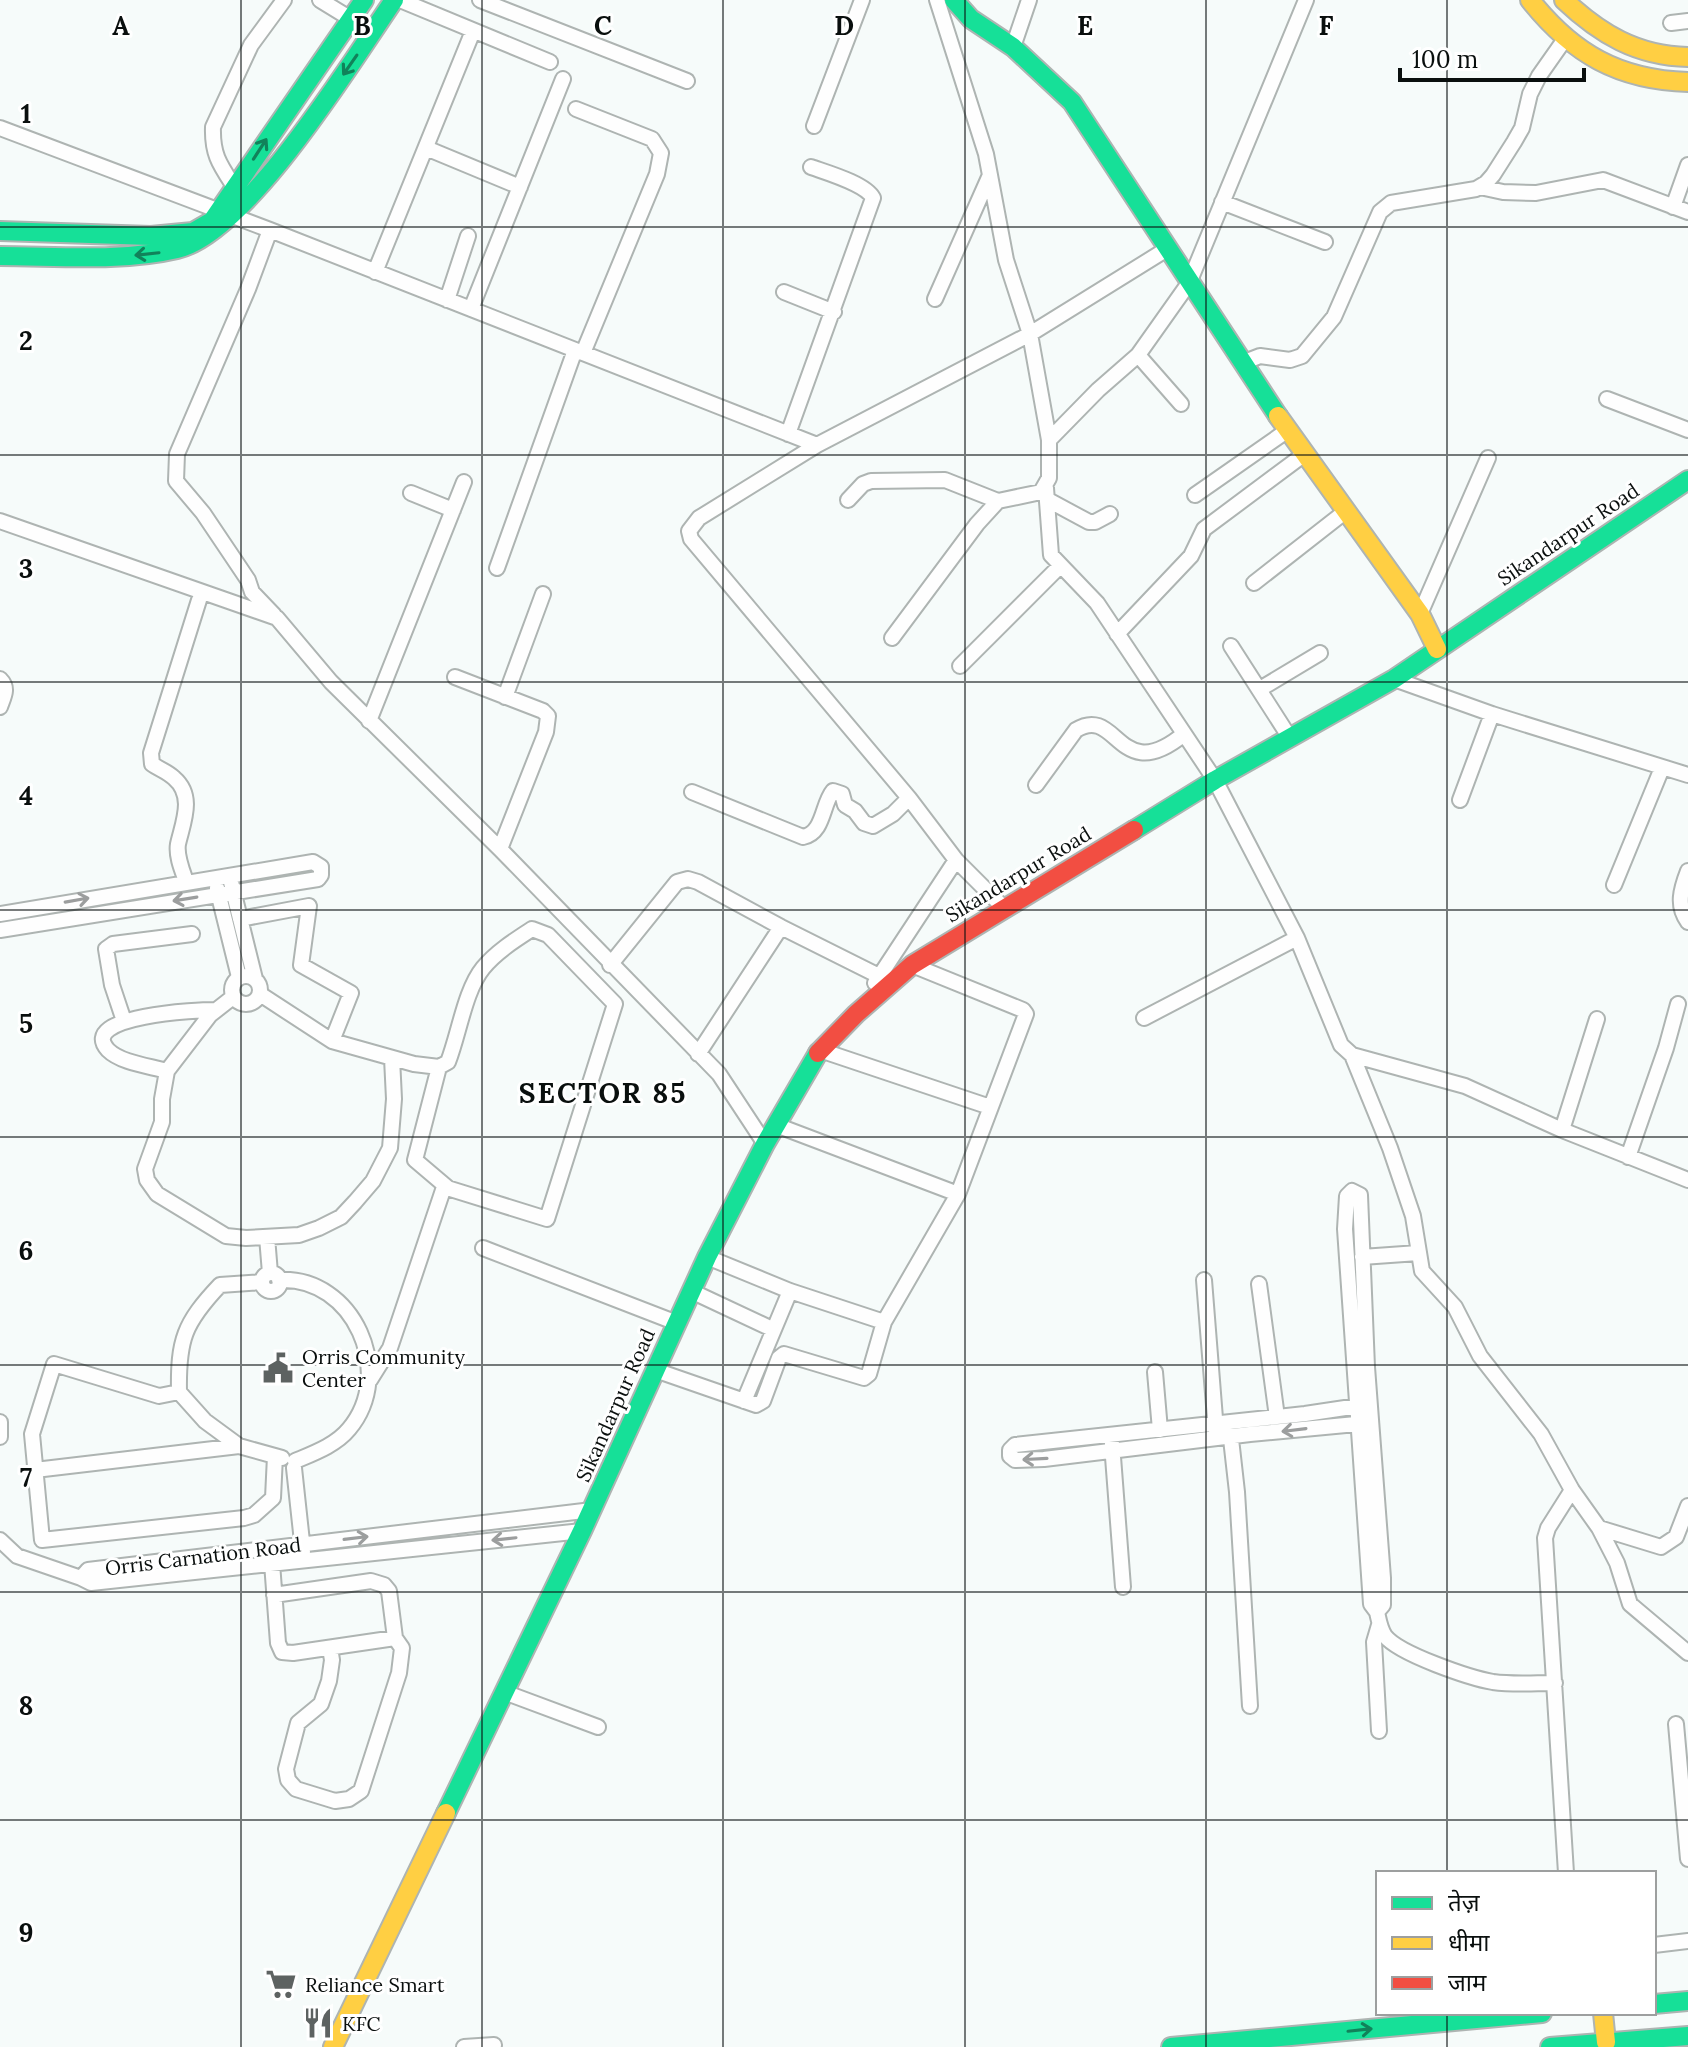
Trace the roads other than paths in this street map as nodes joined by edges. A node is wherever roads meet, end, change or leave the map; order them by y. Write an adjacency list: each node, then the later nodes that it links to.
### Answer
1 (284, 0): 34 (street)
2 (320, 0): 14 (street)
3 (364, 0): 14 (street)
4 (394, 0): 38 (street, one-way to 38)
5 (400, 0): 17 (street)
6 (480, 0): 23 (street)
7 (862, 0): 26 (street)
8 (937, 0): 31 (street)
9 (1029, 0): 19 (street)
10 (1306, 0): 35 (street)
11 (1530, 0): 18 (street)
12 (1564, 0): 20 (street)
13 (958, 2): 19 (street)
14 (351, 19): 34 (street, one-way to 14)
15 (1688, 21): 16 (street)
16 (1671, 23)
17 (473, 31): 21 (street); 28 (street)
18 (1565, 39): 24 (street); 33 (street)
19 (1013, 47): 43 (street)
20 (1688, 57)
21 (550, 62)
22 (563, 79): 32 (street)
23 (687, 81)
24 (1688, 82)
25 (576, 109): 53 (street)
26 (814, 126)
27 (0, 128): 38 (street)
28 (426, 148): 32 (street); 45 (street)
29 (1688, 165): 36 (street)
30 (811, 167): 51 (street)
31 (990, 175): 48 (street); 52 (street)
32 (520, 187): 50 (street)
33 (1480, 187): 36 (street); 55 (street)
34 (235, 188): 38 (street)
35 (1222, 202): 42 (street); 46 (street)
36 (1673, 207): 37 (street)
37 (1688, 212)
38 (226, 214): 39 (street); 40 (street); 44 (street, one-way to 44)
39 (270, 230): 45 (street); 82 (street)
40 (0, 231)
41 (468, 236): 49 (street)
42 (1325, 242)
43 (1167, 249): 46 (street); 52 (street)
44 (0, 256)
45 (375, 272): 49 (street)
46 (1189, 283): 54 (street); 55 (street)
47 (784, 292): 51 (street)
48 (935, 299)
49 (447, 300): 50 (street)
50 (471, 309): 53 (street)
51 (834, 312): 60 (street)
52 (1030, 334): 61 (street); 62 (street)
53 (579, 352): 60 (street); 77 (street)
54 (1138, 355): 57 (street); 61 (street)
55 (1242, 363): 58 (street)
56 (1607, 399): 59 (street)
57 (1181, 404)
58 (1288, 430): 63 (street); 69 (street)
59 (1688, 430)
60 (788, 434): 62 (street)
61 (1049, 440): 68 (street)
62 (817, 445): 104 (street)
63 (1306, 453): 73 (street); 83 (street)
64 (1488, 458): 81 (street)
65 (1688, 480): 86 (street, Sikandarpur Road)
66 (464, 482): 72 (street)
67 (411, 493): 72 (street)
68 (1047, 494): 71 (street); 74 (street); 76 (street)
69 (1195, 495)
70 (848, 500): 71 (street)
71 (998, 501): 84 (street)
72 (453, 510): 96 (street)
73 (1346, 511): 78 (street); 81 (street)
74 (1110, 514)
75 (0, 521): 82 (street)
76 (1060, 566): 83 (street); 88 (street)
77 (497, 568)
78 (1254, 583)
79 (543, 594): 93 (street)
80 (199, 600): 110 (street)
81 (1420, 614): 86 (street)
82 (277, 618): 96 (street)
83 (1117, 634): 97 (street)
84 (892, 638)
85 (1231, 646): 92 (street)
86 (1437, 649): 91 (street, Sikandarpur Road)
87 (1320, 653): 92 (street)
88 (960, 666)
89 (455, 677): 93 (street)
90 (0, 679): 94 (street)
91 (1394, 679): 95 (street); 98 (street, Sikandarpur Road)
92 (1260, 689): 98 (street)
93 (505, 697): 106 (street)
94 (0, 707)
95 (1492, 714): 99 (street); 105 (street)
96 (369, 721): 106 (street)
97 (1184, 734): 101 (street); 102 (street)
98 (1290, 738): 101 (street, Sikandarpur Road)
99 (1662, 768): 100 (street); 111 (street)
100 (1688, 775)
101 (1215, 780): 113 (street, Sikandarpur Road); 120 (street)
102 (1036, 785)
103 (692, 792): 104 (street)
104 (909, 798): 107 (street)
105 (1460, 800)
106 (500, 849): 121 (street)
107 (956, 860): 113 (street); 123 (street)
108 (1688, 871): 116 (street)
109 (222, 875): 110 (street); 112 (street); 112 (street)
110 (186, 881): 114 (street, one-way to 110)
111 (1614, 885)
112 (226, 893): 115 (street); 118 (street, one-way to 118); 124 (street)
113 (1004, 908): 122 (street, Sikandarpur Road)
114 (0, 914)
115 (240, 919): 125 (street); 134 (street)
116 (1688, 922)
117 (781, 927): 121 (street); 123 (street); 136 (street)
118 (0, 930)
119 (192, 934): 133 (street)
120 (1297, 938): 131 (street); 137 (street)
121 (610, 965): 136 (street)
122 (912, 965): 130 (street, Sikandarpur Road); 141 (street)
123 (879, 976): 130 (street)
124 (239, 977): 125 (street); 127 (street)
125 (255, 979): 126 (street)
126 (260, 994): 127 (street); 134 (street)
127 (233, 997): 129 (street)
128 (1678, 1004): 145 (street)
129 (215, 1010): 133 (street); 140 (street)
130 (856, 1014): 135 (street, Sikandarpur Road)
131 (1144, 1018)
132 (1597, 1019): 143 (street)
133 (124, 1021): 140 (street)
134 (332, 1041): 138 (street)
135 (820, 1050): 141 (street); 142 (street, Sikandarpur Road)
136 (698, 1054): 144 (street)
137 (1352, 1055): 143 (street); 151 (street)
138 (392, 1058): 139 (street); 149 (street)
139 (439, 1067): 147 (street); 147 (street)
140 (167, 1071): 149 (street)
141 (990, 1107): 148 (street)
142 (776, 1125): 144 (street, Sikandarpur Road); 148 (street)
143 (1562, 1130): 145 (street)
144 (765, 1144): 152 (street, Sikandarpur Road)
145 (1628, 1157): 146 (street)
146 (1688, 1180)
147 (448, 1188): 164 (street)
148 (958, 1194): 159 (street)
149 (267, 1237): 154 (street)
150 (483, 1248): 160 (street)
151 (1418, 1253): 153 (street); 179 (street)
152 (707, 1257): 157 (street, Sikandarpur Road); 158 (street)
153 (1362, 1257): 167 (street); 167 (street)
154 (270, 1279): 164 (street); 165 (street)
155 (1204, 1280): 172 (street)
156 (1259, 1284): 168 (street)
157 (691, 1291): 160 (street, Sikandarpur Road); 161 (street)
158 (790, 1291): 159 (street); 161 (street)
159 (884, 1322): 166 (street)
160 (677, 1323): 162 (street, Sikandarpur Road)
161 (772, 1329): 166 (street)
162 (655, 1370): 166 (street); 181 (street, Sikandarpur Road)
163 (1155, 1372): 171 (street)
164 (370, 1380): 177 (street)
165 (179, 1392): 175 (street); 178 (street)
166 (744, 1401)
167 (1363, 1405): 168 (street); 170 (street)
168 (1277, 1417): 172 (street)
169 (0, 1422): 174 (street)
170 (1365, 1423): 172 (street, one-way to 172); 190 (street)
171 (1160, 1430): 172 (street); 173 (street)
172 (1223, 1431): 176 (street); 196 (street)
173 (1111, 1434): 176 (street); 176 (street, one-way to 173)
174 (0, 1437)
175 (239, 1446): 177 (street); 178 (street)
176 (1113, 1451): 188 (street)
177 (286, 1462): 178 (street); 185 (street)
178 (35, 1470)
179 (1572, 1490): 182 (street); 194 (street)
180 (1688, 1506): 182 (street)
181 (592, 1510): 183 (street, Sikandarpur Road); 185 (street, Orris Carnation Road, one-way to 181)
182 (1599, 1528): 193 (street)
183 (582, 1531): 185 (street, Orris Carnation Road, one-way to 185); 195 (street, Sikandarpur Road)
184 (0, 1540): 187 (street)
185 (298, 1553): 186 (street, Orris Carnation Road); 187 (street, Orris Carnation Road)
186 (272, 1563): 187 (street, Orris Carnation Road); 189 (street)
187 (81, 1578)
188 (1123, 1587)
189 (274, 1595): 191 (street); 192 (street)
190 (1378, 1619): 194 (street); 199 (street)
191 (395, 1638): 192 (street); 192 (street)
192 (330, 1648)
193 (1688, 1653)
194 (1555, 1683): 201 (street)
195 (504, 1692): 198 (street); 212 (street, Sikandarpur Road)
196 (1250, 1706)
197 (1676, 1724): 200 (street)
198 (598, 1727)
199 (1379, 1731)
200 (1688, 1859)
201 (1566, 1871)
202 (1688, 1941): 203 (street)
203 (1656, 1945)
204 (1688, 2001): 205 (street)
205 (1656, 2004)
206 (1520, 2015): 214 (street, one-way to 206)
207 (1603, 2015): 209 (street)
208 (1688, 2036): 210 (street)
209 (1606, 2042): 210 (street); 215 (street)
210 (1656, 2043)
211 (494, 2045): 213 (street)
212 (333, 2047)
213 (464, 2047)
214 (1171, 2047)
215 (1550, 2047)

